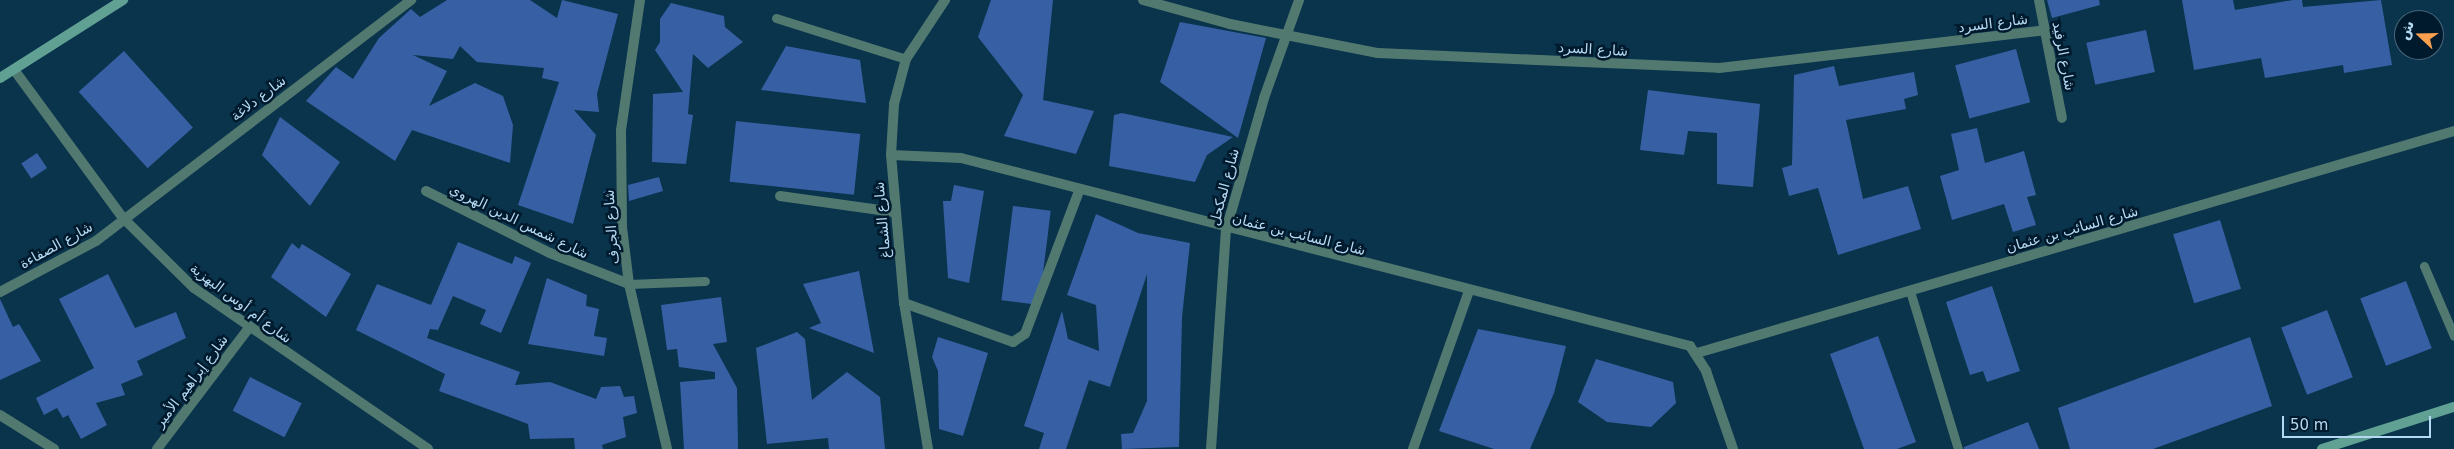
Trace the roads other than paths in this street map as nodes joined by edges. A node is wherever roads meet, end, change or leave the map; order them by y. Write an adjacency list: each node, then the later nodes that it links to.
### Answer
1 (123, 0): 12 (street)
2 (411, 0): 21 (street, شارع دلاغة)
3 (640, 0): 25 (street, شارع الجرف)
4 (944, 0): 11 (street, شارع الشماغ)
5 (1143, 0): 10 (street, شارع السرد)
6 (1299, 0): 10 (street, شارع المكحل)
7 (2039, 0): 9 (street, شارع الرفيد)
8 (776, 18): 11 (lane)
9 (2045, 30): 10 (street, شارع السرد); 14 (street, شارع الرفيد)
10 (1286, 36): 22 (street, شارع المكحل)
11 (906, 59): 16 (street, شارع الشماغ)
12 (14, 72): 13 (street); 21 (street, شارع أم أوس البهزية)
13 (0, 78)
14 (2062, 118)
15 (2454, 131): 27 (street, شارع السائب بن عثمان)
16 (891, 155): 18 (street, شارع السائب بن عثمان); 20 (street, شارع الشماغ)
17 (426, 191): 25 (street, شارع شمس الدين الهروي)
18 (1079, 191): 22 (street, شارع السائب بن عثمان); 29 (street)
19 (780, 196): 20 (street)
20 (894, 212): 29 (street, شارع الشماغ)
21 (123, 218): 28 (street, شارع الصفاءة); 30 (street, شارع أم أوس البهزية)
22 (1226, 230): 26 (street, شارع السائب بن عثمان); 40 (street, شارع المكحل)
23 (2424, 266): 31 (lane)
24 (705, 281): 25 (lane)
25 (629, 284): 38 (street, شارع الجرف)
26 (1469, 291): 32 (street, شارع السائب بن عثمان); 41 (street)
27 (1910, 291): 32 (street, شارع السائب بن عثمان); 43 (lane)
28 (0, 292)
29 (904, 304): 39 (street, شارع الشماغ)
30 (248, 329): 36 (street, شارع إبراهيم الأمير); 37 (street, شارع أم أوس البهزية)
31 (2454, 336)
32 (1697, 353): 42 (street)
33 (2454, 407): 44 (street)
34 (0, 415): 35 (street)
35 (54, 449)
36 (157, 449)
37 (428, 449)
38 (667, 449)
39 (928, 449)
40 (1211, 449)
41 (1412, 449)
42 (1733, 449)
43 (1958, 449)
44 (2322, 449)

